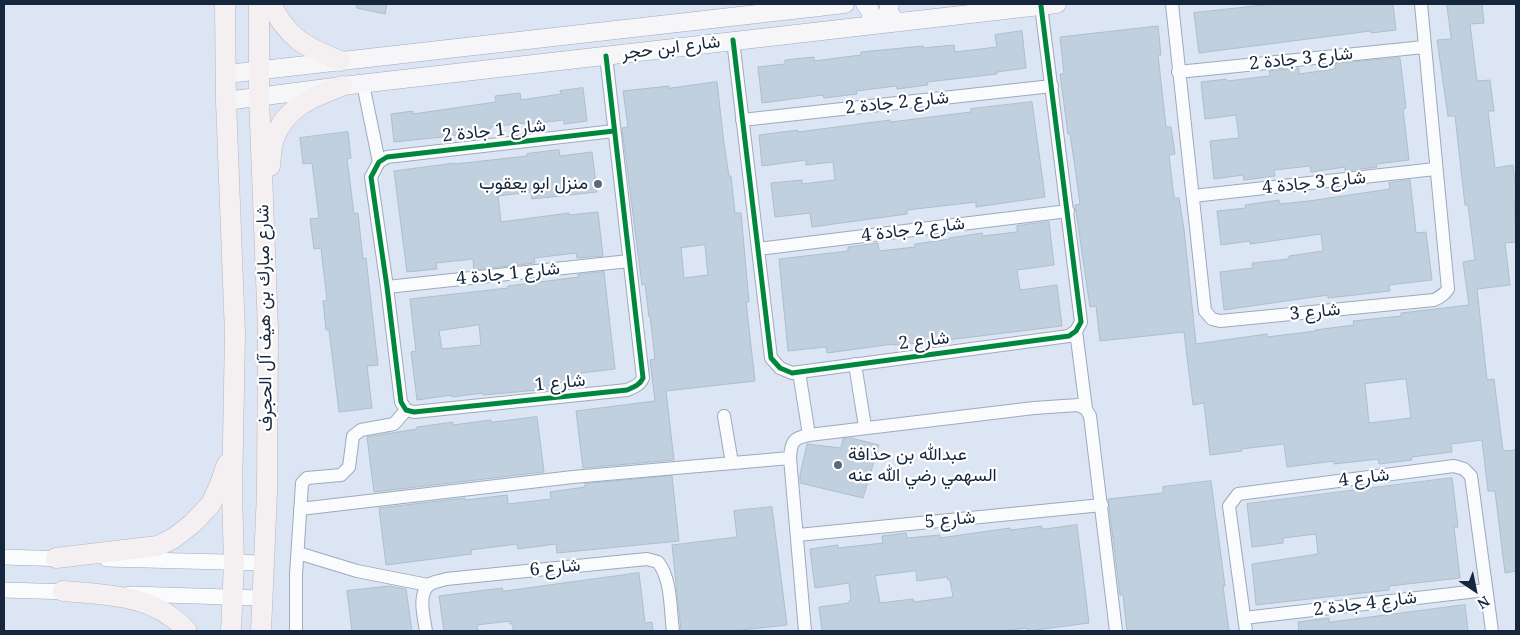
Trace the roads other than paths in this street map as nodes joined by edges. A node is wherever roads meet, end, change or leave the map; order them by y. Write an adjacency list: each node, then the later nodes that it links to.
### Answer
1 (225, 4): 18 (main road, شارع مبارك بن هيف آل الحجرف)
2 (259, 4): 16 (main road, شارع مبارك بن هيف آل الحجرف)
3 (271, 4): 15 (main road)
4 (845, 4): 15 (main road, شارع ابن حجر)
5 (865, 4): 11 (main road)
6 (890, 4): 10 (main road)
7 (1172, 4): 17 (street, شارع 3)
8 (1421, 4): 13 (street, شارع 3)
9 (1049, 5): 10 (main road, شارع ابن حجر); 21 (street)
10 (896, 22): 11 (main road, شارع ابن حجر)
11 (868, 25): 12 (main road, شارع ابن حجر)
12 (733, 40): 14 (main road, شارع ابن حجر); 24 (street, شارع 2)
13 (1424, 47): 17 (street, شارع 3 جادة 2); 27 (street, شارع 3)
14 (606, 56): 19 (main road, شارع ابن حجر); 25 (street, شارع 1)
15 (340, 61): 16 (main road, شارع ابن حجر)
16 (260, 70): 18 (main road, شارع ابن حجر); 22 (main road, شارع مبارك بن هيف آل الحجرف)
17 (1178, 72): 28 (street, شارع 3)
18 (227, 74): 23 (main road, شارع مبارك بن هيف آل الحجرف)
19 (363, 84): 20 (main road, شارع ابن حجر); 26 (street)
20 (342, 86): 22 (main road, شارع ابن حجر); 30 (main road)
21 (1052, 86): 24 (street, شارع 2 جادة 2); 29 (street)
22 (258, 96): 23 (main road, شارع ابن حجر); 30 (main road, شارع مبارك بن هيف آل الحجرف)
23 (226, 101): 37 (main road, شارع مبارك بن هيف آل الحجرف)
24 (742, 120): 31 (street, شارع 2)
25 (614, 131): 26 (street, شارع 1 جادة 2); 32 (street, شارع 1)
26 (379, 162): 33 (street)
27 (1435, 169): 28 (street, شارع 3 جادة 4); 28 (street, شارع 3)
28 (1194, 196)
29 (1068, 211): 31 (street, شارع 2 جادة 4); 34 (street)
30 (263, 222): 52 (main road, شارع مبارك بن هيف آل الحجرف)
31 (758, 249): 36 (street, شارع 2)
32 (629, 261): 33 (street, شارع 1 جادة 4); 39 (street, شارع 1)
33 (387, 287): 39 (street)
34 (1076, 331): 35 (street, شارع 2); 38 (street)
35 (855, 364): 36 (street, شارع 2); 41 (street)
36 (800, 372): 42 (street)
37 (235, 385): 50 (main road); 51 (main road, شارع مبارك بن هيف آل الحجرف)
38 (1086, 409): 41 (street); 45 (street)
39 (406, 410): 46 (street)
40 (724, 416): 44 (street)
41 (865, 427): 42 (street)
42 (809, 435): 43 (street)
43 (790, 458): 44 (street); 47 (street)
44 (732, 463): 46 (street)
45 (1102, 505): 47 (street, شارع 5); 68 (street)
46 (300, 509): 48 (street)
47 (798, 534): 66 (street)
48 (298, 553): 53 (street); 63 (street)
49 (4, 557): 50 (street)
50 (56, 558): 51 (street)
51 (234, 562): 52 (street); 57 (main road, شارع مبارك بن هيف آل الحجرف)
52 (263, 563): 58 (main road, شارع مبارك بن هيف آل الحجرف)
53 (428, 585): 64 (street); 65 (street, شارع 6)
54 (4, 590): 56 (street)
55 (1486, 590): 59 (street, شارع 4 جادة 2); 59 (street, شارع 4); 70 (street, شارع 4)
56 (62, 592): 57 (street); 60 (main road)
57 (232, 597): 58 (street); 61 (main road, شارع مبارك بن هيف آل الحجرف)
58 (261, 598): 62 (main road, شارع مبارك بن هيف آل الحجرف)
59 (1244, 618): 69 (street, شارع 4)
60 (187, 631)
61 (231, 631)
62 (261, 631)
63 (296, 631)
64 (426, 631)
65 (673, 631)
66 (805, 631)
67 (1111, 631): 68 (street)
68 (1116, 631)
69 (1246, 631)
70 (1492, 631)

